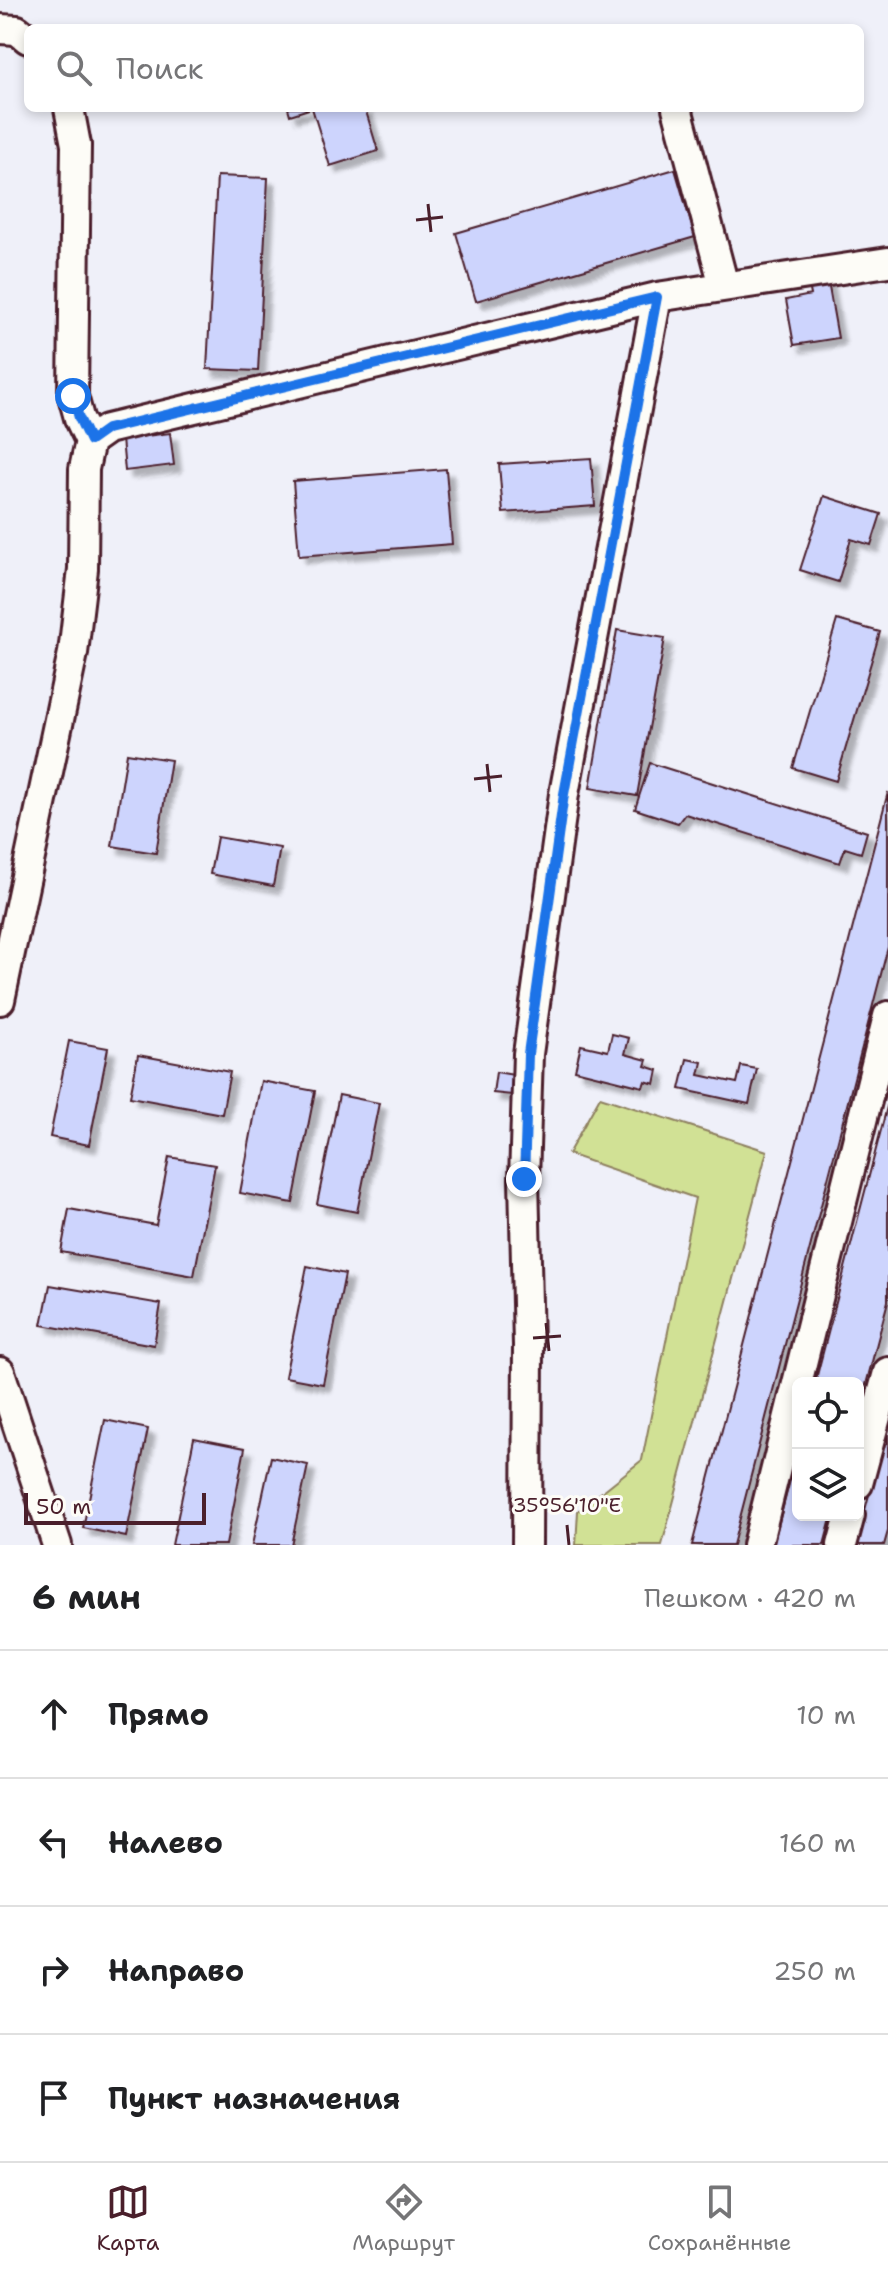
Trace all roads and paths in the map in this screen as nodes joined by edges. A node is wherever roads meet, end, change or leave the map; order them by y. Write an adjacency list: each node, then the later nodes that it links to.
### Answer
1 (0, 29): 2 (lane)
2 (24, 36)
3 (70, 112): 8 (lane)
4 (678, 112): 6 (lane)
5 (888, 262): 6 (lane)
6 (724, 286): 7 (lane)
7 (657, 297): 8 (lane); 16 (lane)
8 (90, 441): 9 (lane)
9 (0, 1000)
10 (888, 1016): 17 (lane)
11 (0, 1372): 15 (lane)
12 (888, 1372): 13 (lane)
13 (864, 1462)
14 (848, 1521): 18 (lane)
15 (57, 1545)
16 (527, 1545)
17 (757, 1545)
18 (842, 1545)

